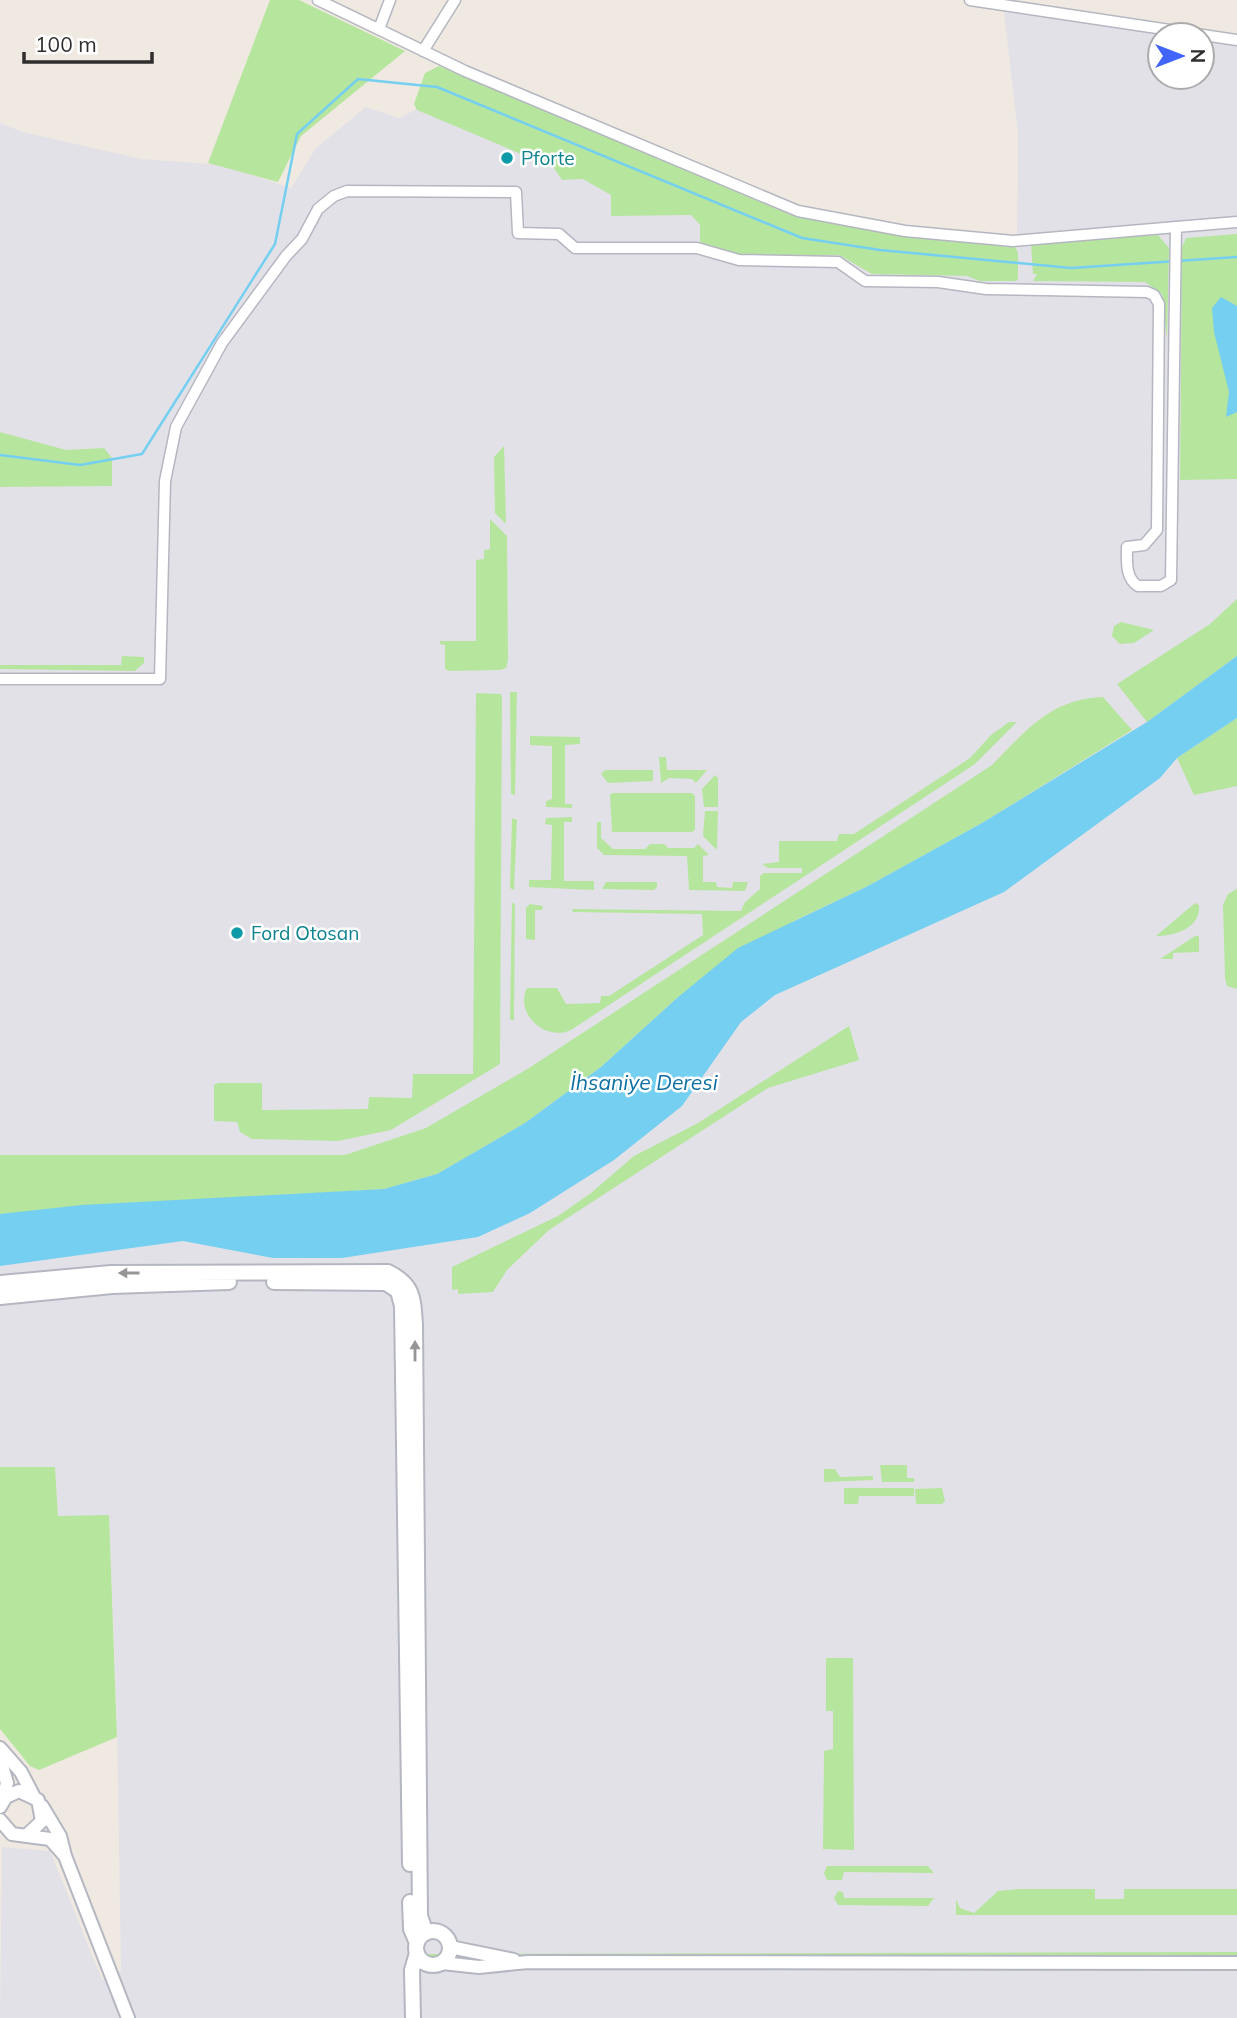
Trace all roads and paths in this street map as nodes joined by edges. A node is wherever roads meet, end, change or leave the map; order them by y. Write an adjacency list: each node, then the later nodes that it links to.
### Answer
1 (318, 0): 5 (street)
2 (390, 0): 5 (street)
3 (455, 0): 7 (street)
4 (970, 0): 6 (street)
5 (379, 29): 7 (street)
6 (1237, 40)
7 (423, 51): 9 (street)
8 (1237, 222): 9 (street)
9 (1176, 227): 10 (street)
10 (0, 679)
11 (0, 1283): 21 (main road, one-way to 11)
12 (0, 1297): 21 (main road)
13 (0, 1748): 15 (street)
14 (0, 1759): 16 (street)
15 (33, 1795): 16 (street); 17 (street)
16 (1, 1805)
17 (42, 1806): 19 (street); 20 (street)
18 (0, 1819): 19 (street)
19 (26, 1835): 20 (street)
20 (65, 1856): 26 (street)
21 (420, 1943): 22 (main road); 25 (main road); 27 (main road)
22 (450, 1947): 23 (street); 25 (main road)
23 (528, 1962): 24 (street); 25 (street)
24 (1237, 1963)
25 (436, 1964): 27 (main road)
26 (128, 2018)
27 (415, 2018)

